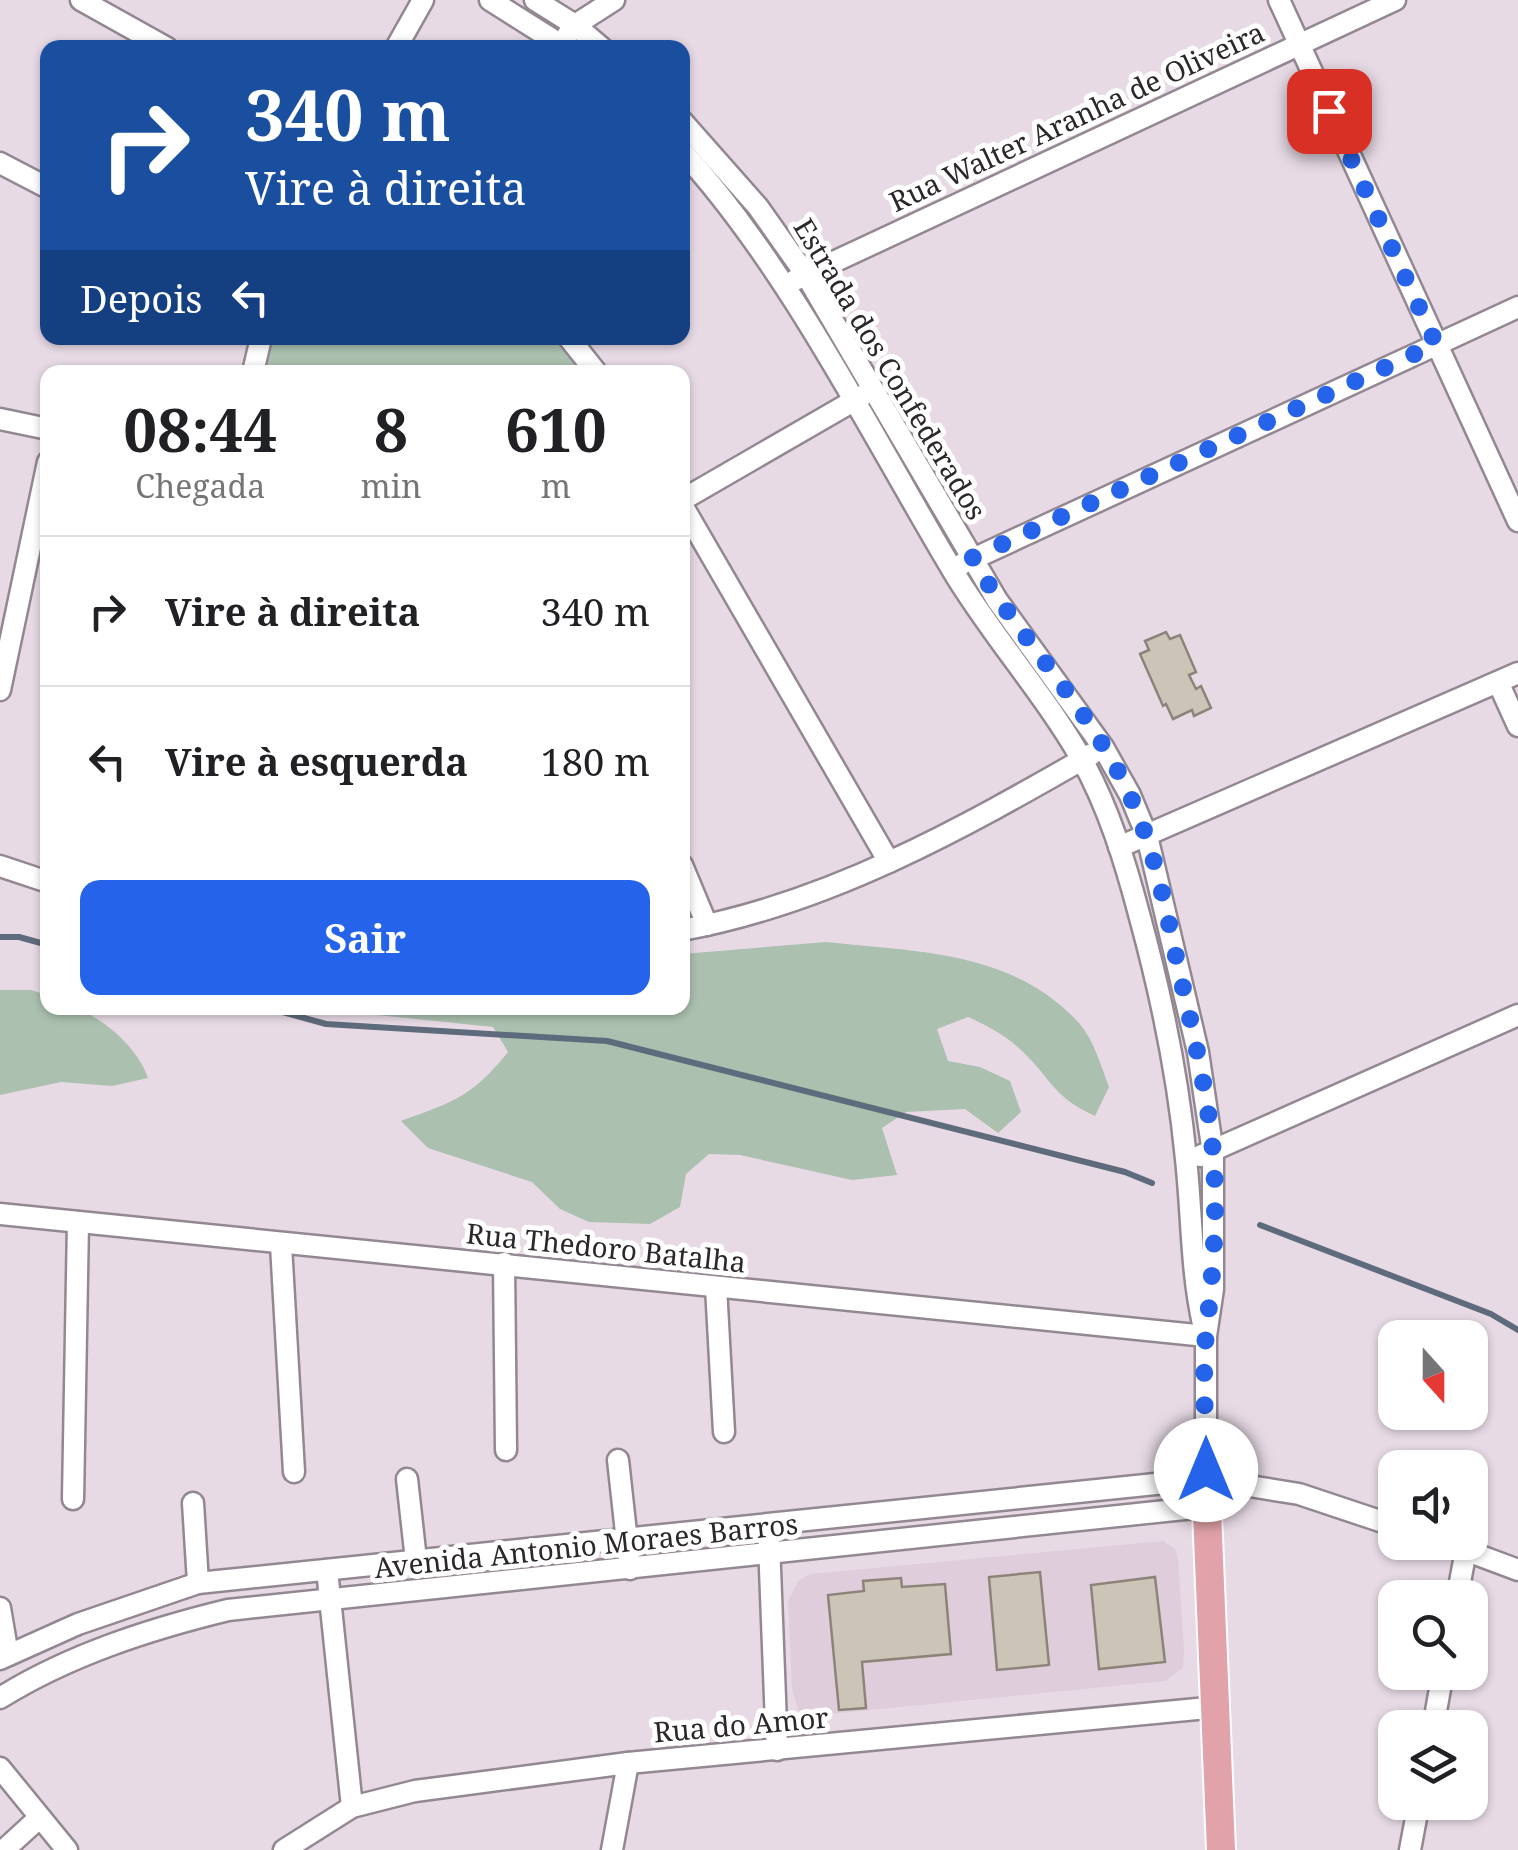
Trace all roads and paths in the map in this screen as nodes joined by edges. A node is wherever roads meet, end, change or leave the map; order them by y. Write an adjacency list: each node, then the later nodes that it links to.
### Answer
1 (81, 0): 9 (street)
2 (423, 0): 10 (street)
3 (490, 0): 11 (street)
4 (534, 0): 8 (street)
5 (614, 0): 8 (street)
6 (1279, 0): 14 (street)
7 (1396, 0): 14 (street, Rua Walter Aranha de Oliveira)
8 (575, 24): 12 (street); 13 (street)
9 (153, 40)
10 (400, 40)
11 (554, 40)
12 (567, 40)
13 (593, 40)
14 (1298, 44): 19 (street, Rua Walter Aranha de Oliveira); 22 (street)
15 (690, 130): 19 (street, Estrada dos Confederados)
16 (690, 161): 20 (street, Estrada dos Confederados)
17 (0, 162): 18 (street)
18 (40, 184)
19 (806, 274): 20 (street, Rua Walter Aranha de Oliveira); 25 (street, Estrada dos Confederados)
20 (783, 286): 26 (street, Estrada dos Confederados)
21 (1518, 307): 22 (street)
22 (1436, 344): 32 (street); 33 (street)
23 (575, 345): 24 (street)
24 (590, 365)
25 (873, 390): 26 (street); 33 (street, Estrada dos Confederados)
26 (853, 402): 29 (street); 34 (street, Estrada dos Confederados)
27 (0, 420): 28 (street)
28 (40, 428)
29 (690, 498)
30 (40, 500): 37 (street)
31 (690, 517): 43 (street)
32 (1518, 521)
33 (972, 558): 34 (street); 39 (street, Estrada dos Confederados)
34 (952, 570): 40 (street, Estrada dos Confederados)
35 (1518, 673): 36 (street)
36 (1498, 682): 38 (street); 41 (street)
37 (0, 690)
38 (1518, 726)
39 (1104, 748): 40 (street); 41 (street, Estrada dos Confederados)
40 (1082, 760): 42 (street, Estrada dos Confederados); 43 (street)
41 (1146, 836): 42 (street); 50 (street, Estrada dos Confederados)
42 (1119, 847): 51 (street, Estrada dos Confederados)
43 (890, 862): 47 (street)
44 (0, 866): 45 (street)
45 (40, 879)
46 (690, 885): 47 (street)
47 (707, 926): 48 (street)
48 (690, 929)
49 (1518, 1015): 50 (street)
50 (1213, 1153): 51 (street); 57 (street, Estrada dos Confederados)
51 (1186, 1160): 57 (street, Estrada dos Confederados)
52 (0, 1214): 53 (street, Rua Thedoro Batalha)
53 (78, 1222): 54 (street, Rua Thedoro Batalha); 65 (street)
54 (282, 1245): 55 (street, Rua Thedoro Batalha); 61 (street)
55 (504, 1263): 56 (street, Rua Thedoro Batalha); 59 (street)
56 (716, 1287): 57 (street, Rua Thedoro Batalha); 58 (street)
57 (1206, 1336): 62 (street, Estrada dos Confederados)
58 (724, 1432)
59 (506, 1450)
60 (618, 1460): 70 (street)
61 (294, 1472)
62 (1198, 1473): 64 (street); 67 (street); 69 (street, Avenida Antonio Moraes Barros)
63 (407, 1479): 73 (street)
64 (1224, 1482): 67 (street); 68 (street)
65 (73, 1499)
66 (193, 1502): 77 (street)
67 (1200, 1510): 71 (street, Avenida Antonio Moraes Barros); 82 (main road)
68 (1378, 1520)
69 (768, 1524): 70 (street, Avenida Antonio Moraes Barros); 71 (street)
70 (627, 1539): 73 (street, Avenida Antonio Moraes Barros); 74 (street)
71 (769, 1554): 74 (street, Avenida Antonio Moraes Barros); 83 (street)
72 (1488, 1558): 76 (street)
73 (416, 1560): 75 (street, Avenida Antonio Moraes Barros)
74 (630, 1569): 78 (street, Avenida Antonio Moraes Barros)
75 (327, 1570): 77 (street, Avenida Antonio Moraes Barros); 78 (street)
76 (1518, 1570)
77 (198, 1583): 80 (street, Avenida Antonio Moraes Barros)
78 (331, 1600): 81 (street, Avenida Antonio Moraes Barros); 86 (street)
79 (0, 1608): 80 (street)
80 (4, 1657)
81 (0, 1698)
82 (1218, 1707): 83 (street, Rua do Amor); 93 (main road)
83 (777, 1750): 84 (street, Rua do Amor)
84 (628, 1763): 86 (street, Rua do Amor); 92 (street)
85 (0, 1768): 87 (street)
86 (352, 1807): 91 (street, Rua do Amor)
87 (40, 1818): 89 (street); 90 (street)
88 (1416, 1820): 94 (street)
89 (4, 1850)
90 (67, 1850)
91 (284, 1850)
92 (612, 1850)
93 (1221, 1850)
94 (1410, 1850)

